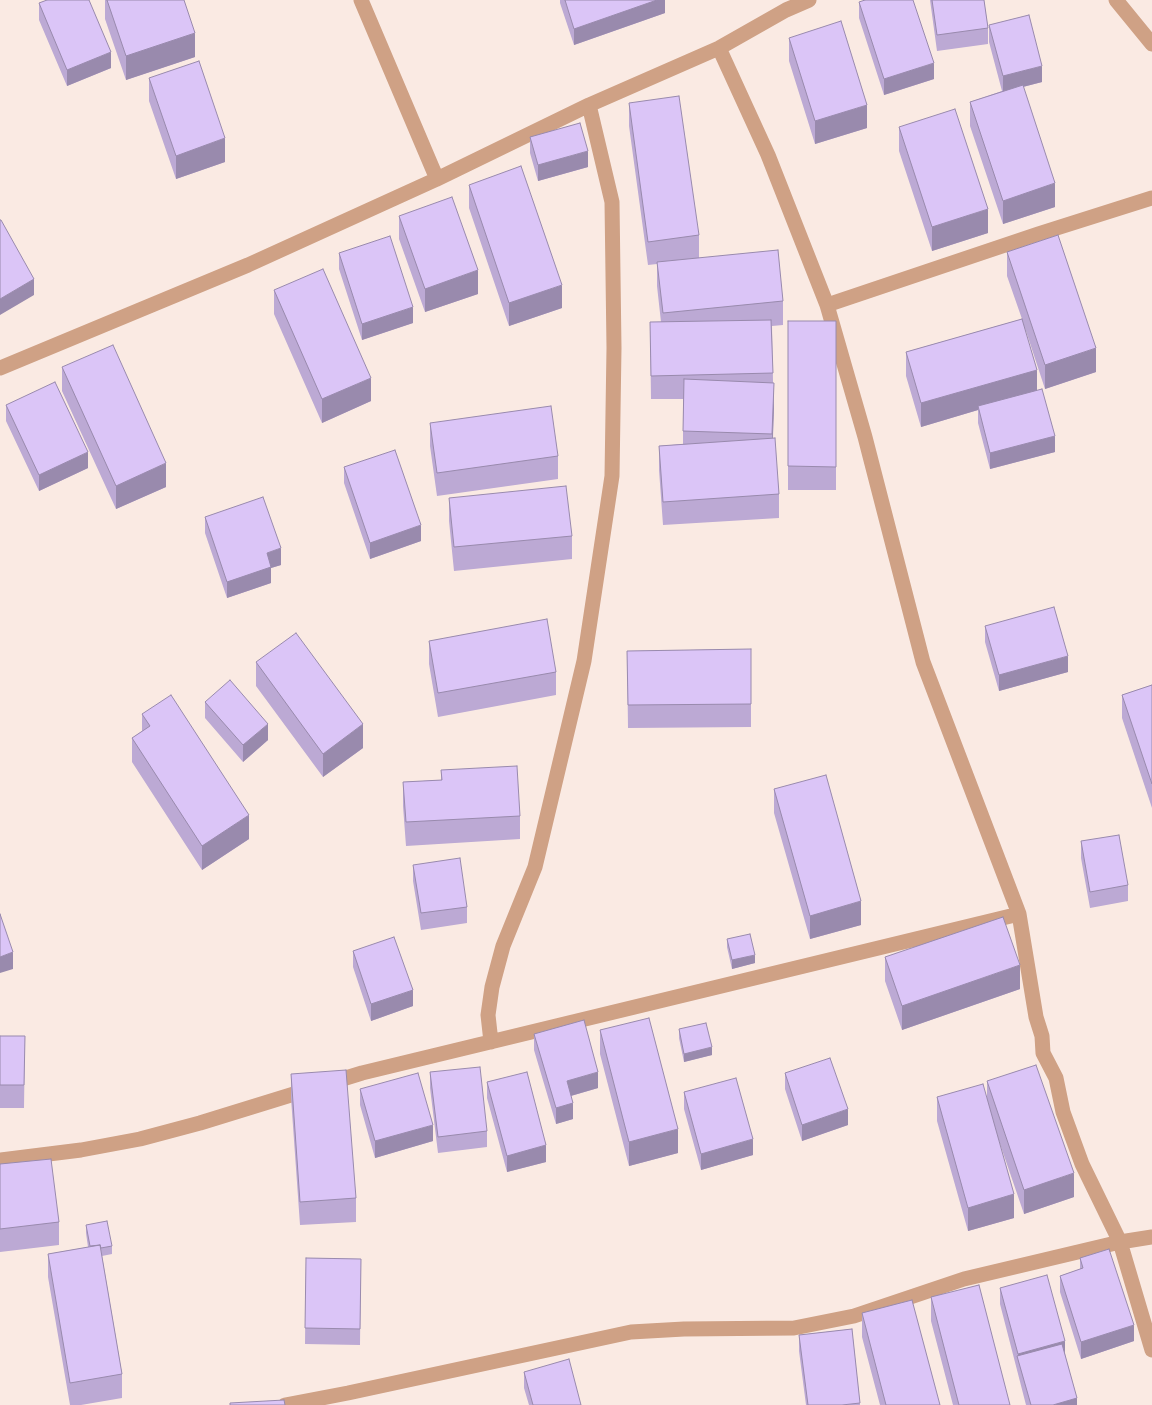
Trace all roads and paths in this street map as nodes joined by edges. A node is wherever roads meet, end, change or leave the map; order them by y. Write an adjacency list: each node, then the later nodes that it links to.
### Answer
1 (361, 0): 8 (street)
2 (808, 0): 4 (street)
3 (1116, 0): 5 (street)
4 (783, 5): 6 (street)
5 (1152, 44)
6 (719, 48): 7 (street); 10 (street)
7 (589, 105): 8 (street); 13 (street)
8 (437, 179): 11 (street)
9 (1152, 198): 10 (street)
10 (827, 306): 12 (street)
11 (0, 368)
12 (1019, 914): 13 (street); 16 (street)
13 (491, 1042): 14 (street)
14 (0, 1160)
15 (1152, 1237): 16 (street)
16 (1120, 1242): 17 (street); 18 (street)
17 (1152, 1350)
18 (284, 1405)

